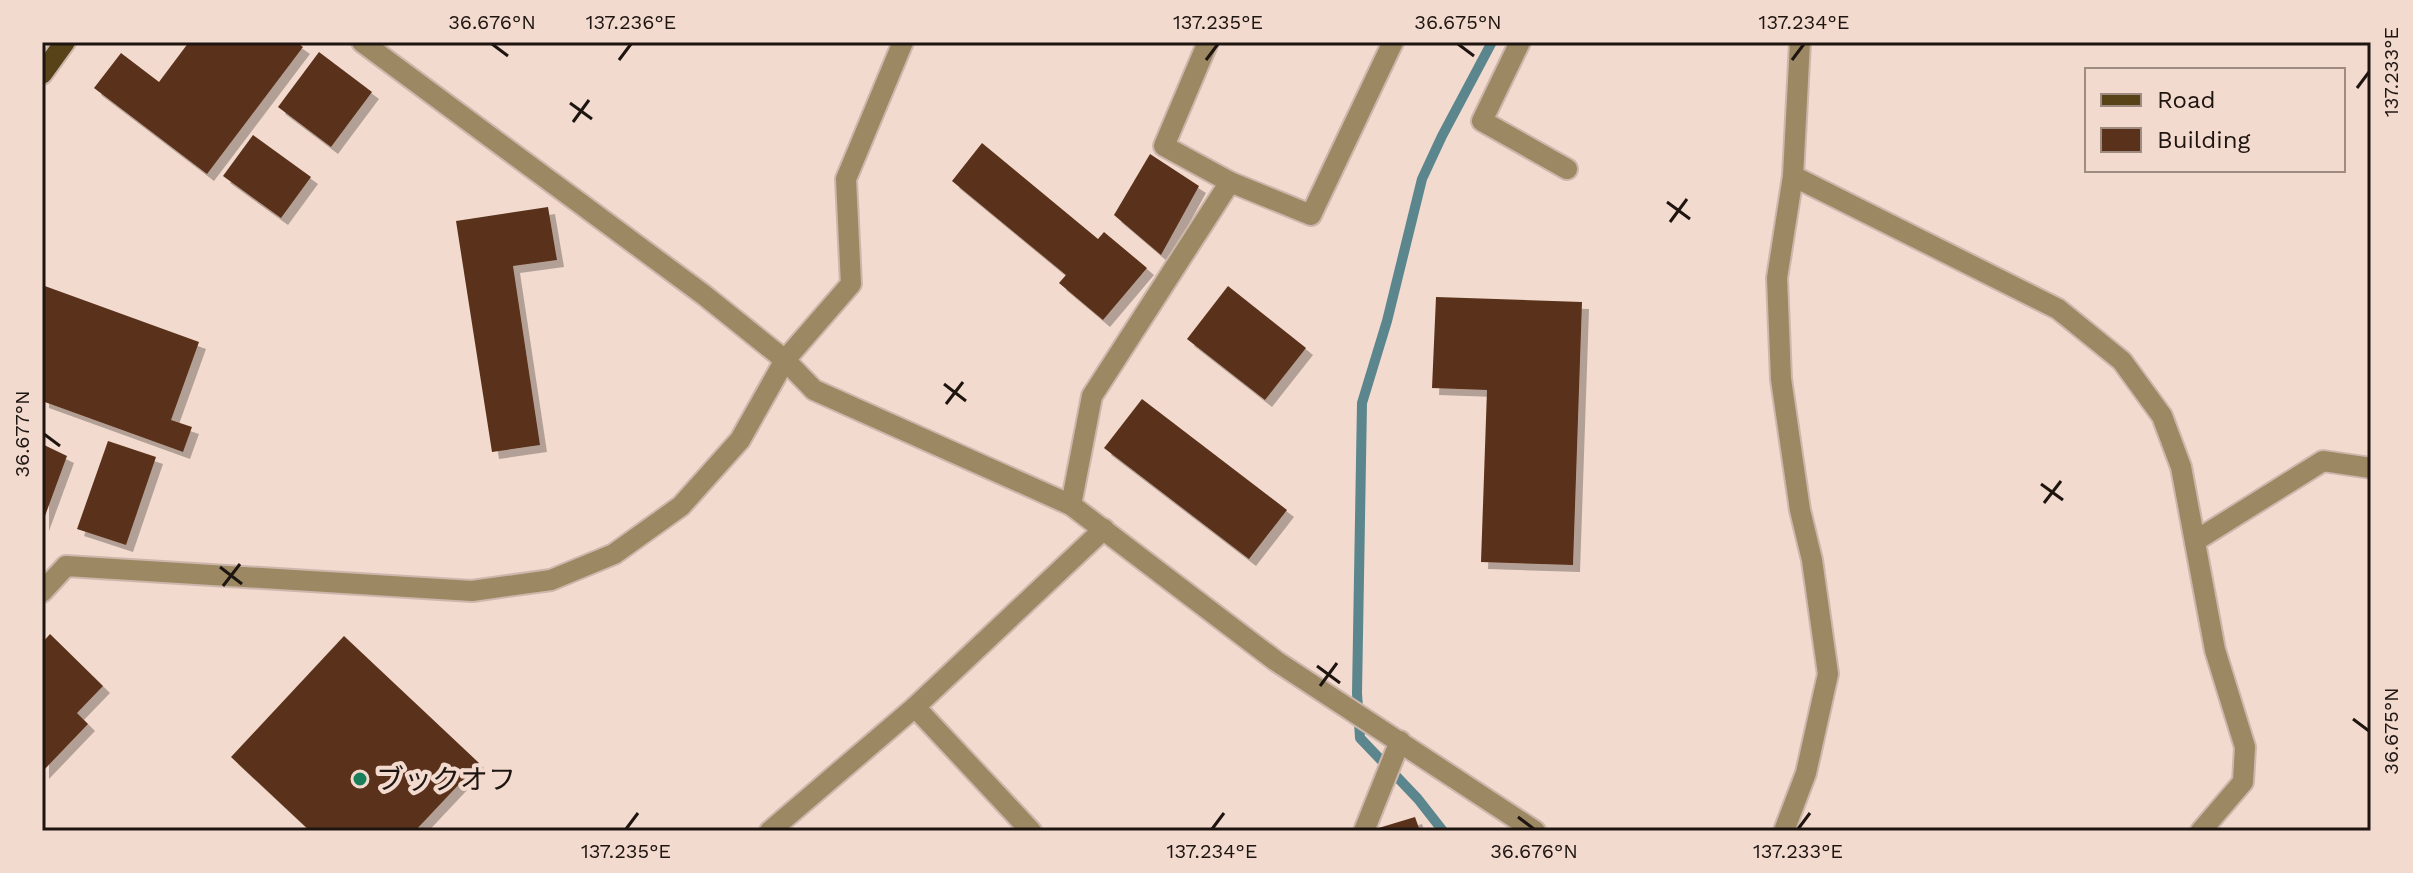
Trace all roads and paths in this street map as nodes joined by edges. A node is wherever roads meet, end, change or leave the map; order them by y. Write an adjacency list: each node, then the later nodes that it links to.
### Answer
1 (65, 42): 8 (main road)
2 (362, 42): 12 (street)
3 (903, 42): 12 (street)
4 (1208, 42): 11 (street)
5 (1393, 42): 11 (street)
6 (1520, 42): 9 (street)
7 (1800, 42): 10 (street)
8 (42, 74)
9 (1567, 169)
10 (1793, 176): 16 (street); 24 (street)
11 (1230, 182): 14 (street)
12 (785, 360): 14 (street); 17 (street)
13 (2371, 468): 16 (street)
14 (1071, 505): 15 (street)
15 (1104, 529): 18 (street); 19 (street)
16 (2195, 541): 25 (street)
17 (42, 592)
18 (915, 707): 20 (street); 21 (street)
19 (1400, 741): 22 (street); 23 (street)
20 (770, 831)
21 (1031, 831)
22 (1364, 831)
23 (1535, 831)
24 (1784, 831)
25 (2201, 831)

